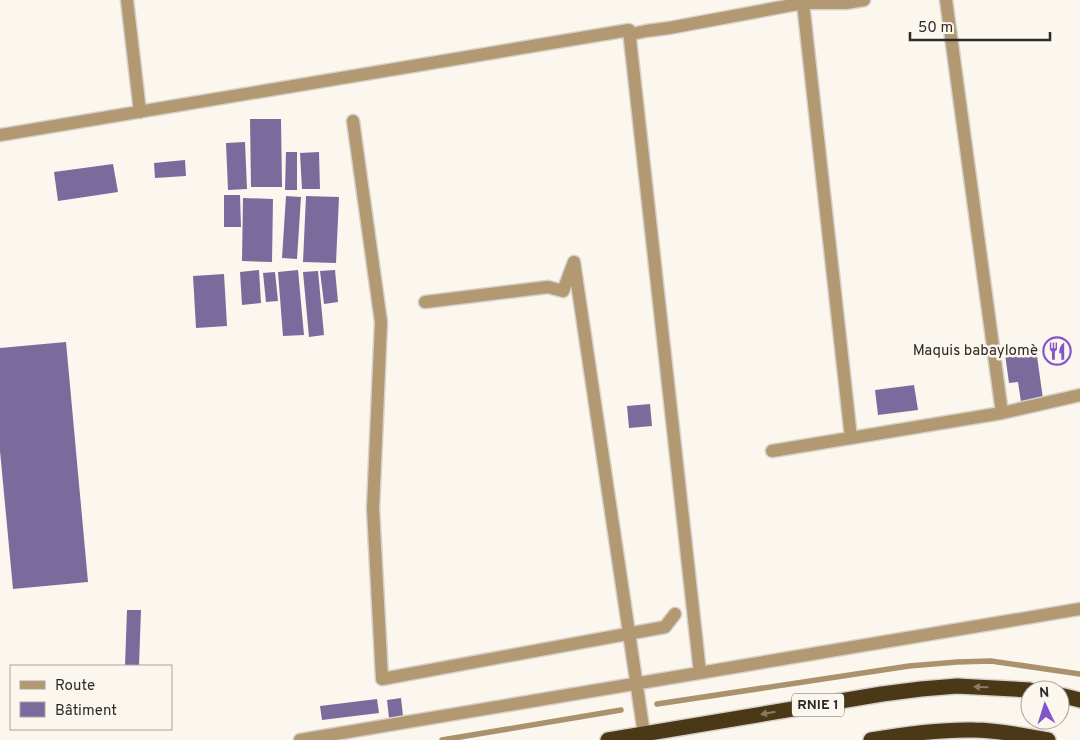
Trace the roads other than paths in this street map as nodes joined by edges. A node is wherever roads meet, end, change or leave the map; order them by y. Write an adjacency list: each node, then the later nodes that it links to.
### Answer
1 (128, 0): 6 (street)
2 (864, 0): 4 (street)
3 (946, 0): 11 (street)
4 (803, 3): 5 (street); 12 (street)
5 (629, 30): 6 (street); 17 (street)
6 (140, 112): 8 (street)
7 (353, 121): 16 (street)
8 (0, 135)
9 (425, 302): 16 (street)
10 (1080, 395): 11 (street)
11 (1002, 413): 12 (street)
12 (851, 438): 13 (street)
13 (772, 451)
14 (1080, 609): 17 (street)
15 (675, 614): 16 (street)
16 (629, 634): 18 (street)
17 (700, 673): 18 (street)
18 (636, 684): 20 (street); 21 (street)
19 (1020, 689): 20 (highway, RNIE 1, one-way to 20)
20 (644, 734): 22 (highway, RNIE 1)
21 (300, 740)
22 (608, 740)
23 (871, 740): 24 (highway)
24 (1048, 740)

